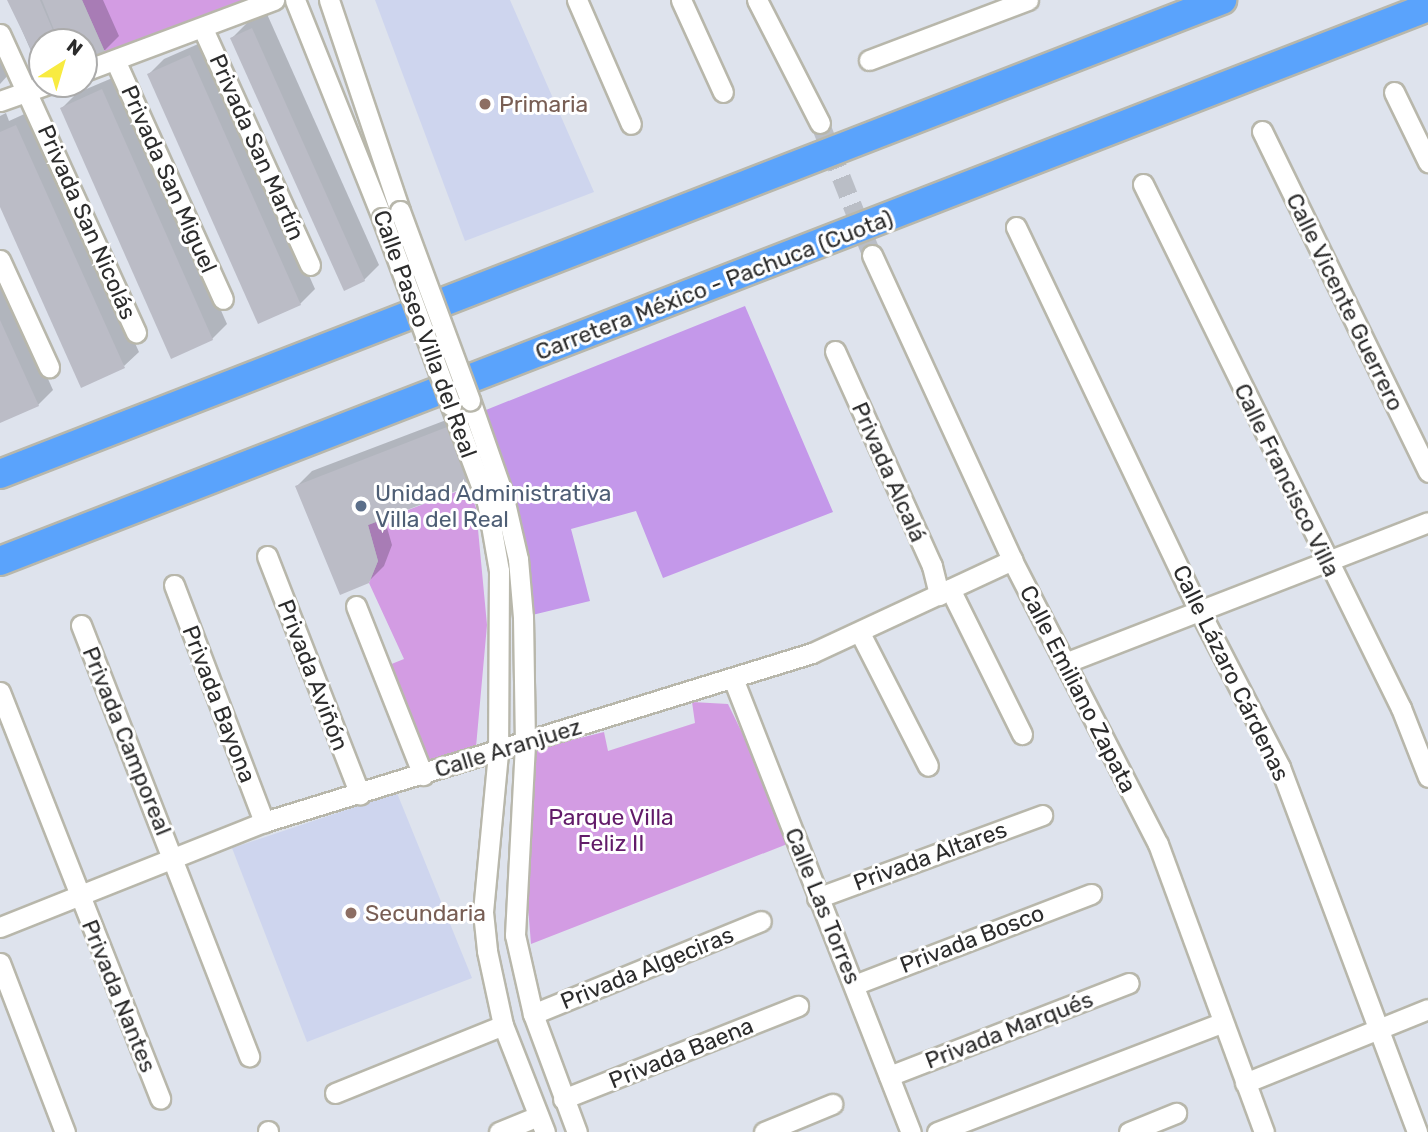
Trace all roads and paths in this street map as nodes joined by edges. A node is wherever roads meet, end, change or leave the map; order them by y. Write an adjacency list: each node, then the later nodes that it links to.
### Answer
1 (274, 0): 10 (street)
2 (295, 0): 24 (street, Calle Paseo Villa del Real)
3 (329, 0): 24 (street, Calle Paseo Villa del Real)
4 (577, 0): 20 (street)
5 (681, 0): 17 (street)
6 (757, 0): 19 (street)
7 (1028, 0): 13 (street)
8 (1222, 0): 34 (highway)
9 (1428, 7): 39 (highway, Carretera México - Pachuca (Cuota))
10 (203, 29): 12 (street); 28 (street, Privada San Martín)
11 (0, 34): 15 (street, Privada San Nicolás)
12 (116, 60): 14 (street); 29 (street, Privada San Miguel)
13 (869, 60)
14 (98, 66)
15 (27, 92): 18 (street); 30 (street, Privada San Nicolás)
16 (1394, 92): 22 (street)
17 (723, 93)
18 (0, 101)
19 (820, 123)
20 (631, 124)
21 (1262, 131): 33 (street, Calle Vicente Guerrero)
22 (1428, 162)
23 (1143, 184): 37 (street, Calle Francisco Villa)
24 (391, 214): 50 (street, Calle Paseo Villa del Real, bridge); 51 (street, Calle Paseo Villa del Real, bridge)
25 (1016, 227): 43 (street, Calle Lázaro Cárdenas)
26 (872, 255): 38 (street, Calle Emiliano Zapata)
27 (0, 260): 32 (street)
28 (310, 265)
29 (223, 299)
30 (136, 332)
31 (835, 351): 41 (street, Privada Alcalá)
32 (49, 367)
33 (1428, 472)
34 (0, 474)
35 (1428, 522): 37 (street)
36 (267, 556): 55 (street, Privada Aviñón)
37 (1325, 559): 43 (street); 54 (street, Calle Francisco Villa)
38 (1012, 560): 41 (street, Calle Aranjuez); 46 (street, Calle Emiliano Zapata)
39 (0, 561)
40 (174, 585): 57 (street, Privada Bayona)
41 (944, 592): 45 (street, Calle Aranjuez); 49 (street, Privada Alcalá)
42 (356, 607): 53 (street)
43 (1198, 608): 46 (street); 72 (street, Calle Lázaro Cárdenas)
44 (81, 625): 58 (street, Privada Camporeal)
45 (860, 633): 47 (street, Calle Aranjuez); 52 (street)
46 (1065, 663): 70 (street, Calle Emiliano Zapata)
47 (734, 681): 50 (street, Calle Aranjuez); 61 (street, Calle Las Torres)
48 (0, 692): 59 (street, Privada Nantes)
49 (1022, 734)
50 (525, 744): 51 (street, Calle Aranjuez); 69 (street, Calle Paseo Villa del Real)
51 (498, 753): 53 (street, Calle Aranjuez); 71 (street, Calle Paseo Villa del Real)
52 (928, 766)
53 (423, 775): 55 (street, Calle Aranjuez)
54 (1428, 777)
55 (360, 794): 57 (street, Calle Aranjuez)
56 (1042, 815): 61 (street, Privada Altares)
57 (264, 822): 58 (street, Calle Aranjuez)
58 (172, 856): 59 (street, Calle Aranjuez); 73 (street, Privada Camporeal)
59 (79, 893): 63 (street, Calle Aranjuez); 77 (street, Privada Nantes)
60 (1091, 894): 66 (street, Privada Bosco)
61 (817, 898): 66 (street, Calle Las Torres)
62 (761, 922): 69 (street, Privada Algeciras)
63 (0, 927)
64 (0, 964): 82 (street)
65 (1129, 984): 74 (street, Privada Marqués)
66 (854, 985): 74 (street, Calle Las Torres)
67 (798, 1006): 78 (street, Privada Baena)
68 (1428, 1009): 72 (street)
69 (533, 1014): 78 (street, Calle Paseo Villa del Real)
70 (1220, 1023): 75 (street, Calle Emiliano Zapata); 87 (street)
71 (503, 1025): 76 (street); 81 (street, Calle Paseo Villa del Real)
72 (1379, 1028): 75 (street); 90 (street, Calle Lázaro Cárdenas)
73 (249, 1056)
74 (889, 1076): 86 (street, Calle Las Torres)
75 (1245, 1083): 89 (street, Calle Emiliano Zapata)
76 (335, 1093)
77 (160, 1099)
78 (563, 1099): 84 (street, Calle Paseo Villa del Real)
79 (832, 1104): 85 (street)
80 (1177, 1113): 88 (street)
81 (542, 1124): 83 (street)
82 (65, 1132)
83 (499, 1132)
84 (577, 1132)
85 (764, 1132)
86 (911, 1132)
87 (937, 1132)
88 (1129, 1132)
89 (1264, 1132)
90 (1417, 1132)

